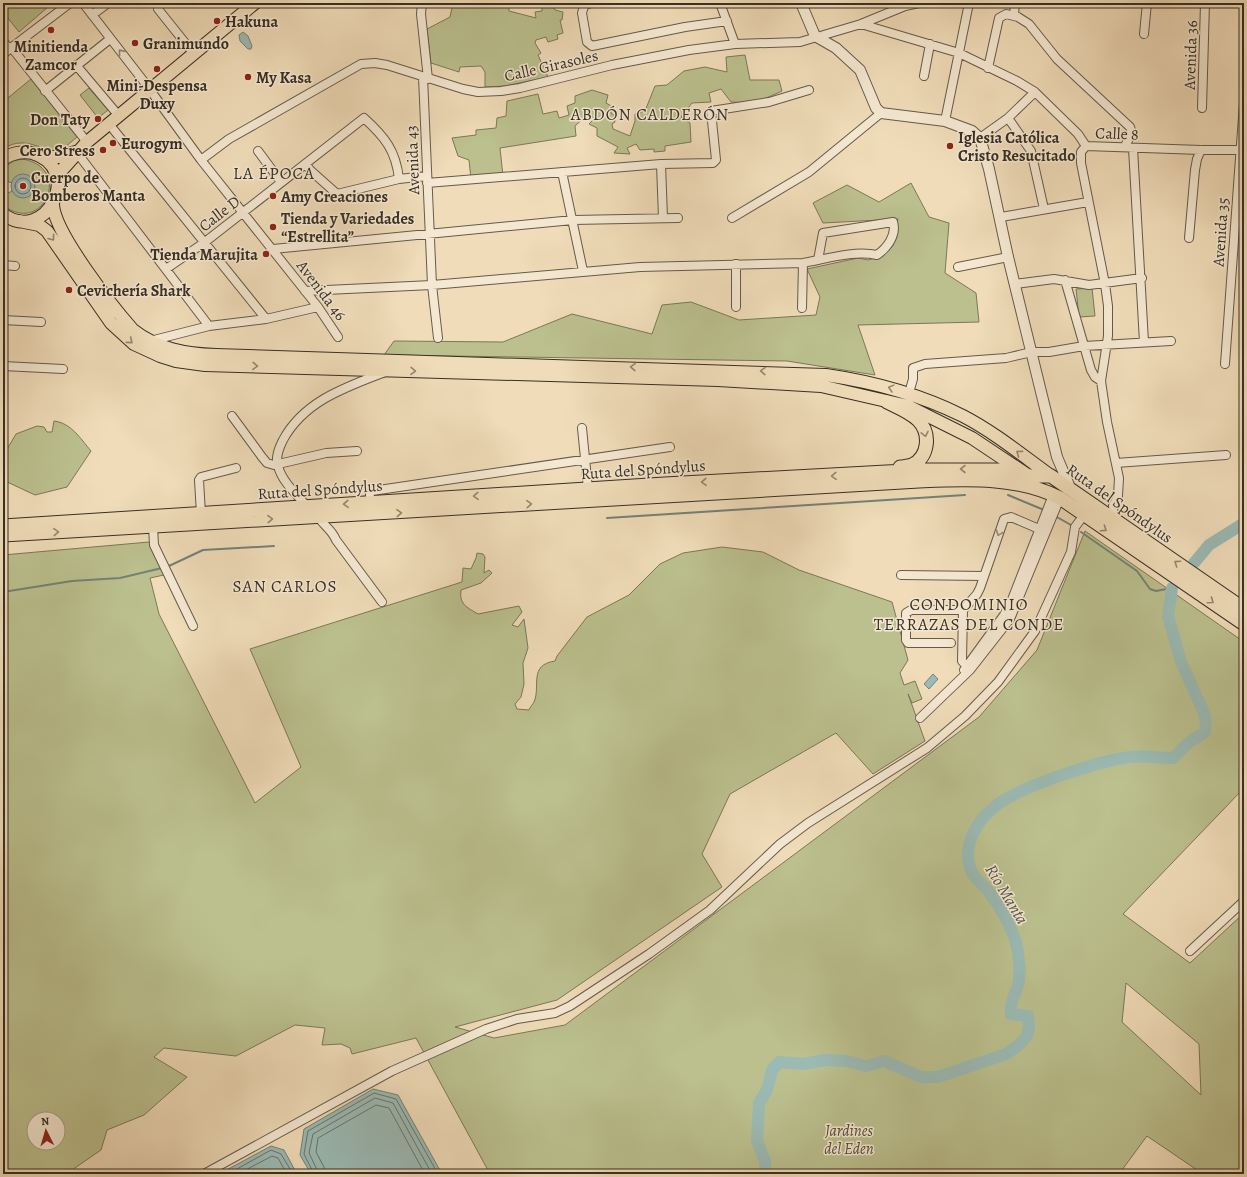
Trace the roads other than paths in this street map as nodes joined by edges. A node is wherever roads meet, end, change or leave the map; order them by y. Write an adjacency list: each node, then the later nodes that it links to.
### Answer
1 (70, 3): 26 (street)
2 (83, 3): 16 (street, Avenida 46)
3 (108, 3): 16 (street)
4 (255, 3): 28 (main road)
5 (422, 3): 32 (street, Avenida 43)
6 (590, 3): 18 (street)
7 (720, 3): 18 (street)
8 (802, 3): 21 (street)
9 (919, 3): 14 (street, Calle Girasoles)
10 (969, 3): 27 (street)
11 (1015, 3): 17 (street)
12 (1147, 3): 20 (street)
13 (1205, 3): 38 (street, Avenida 36)
14 (905, 5): 19 (street, Calle Girasoles)
15 (158, 9): 28 (street)
16 (92, 15): 22 (street, Avenida 46)
17 (1014, 15): 30 (street); 47 (street)
18 (727, 21): 24 (street)
19 (861, 24): 21 (street, Calle Girasoles); 25 (street, Calle 8)
20 (1144, 34)
21 (815, 36): 24 (street, Calle Girasoles); 39 (street)
22 (110, 39): 29 (street); 33 (street, Avenida 46, one-way to 22)
23 (3, 41): 26 (street)
24 (735, 44): 32 (street, Calle Girasoles)
25 (930, 44): 27 (street, Calle 8); 31 (street)
26 (8, 50): 35 (street)
27 (959, 53): 30 (street, Calle 8); 42 (street)
28 (194, 54): 33 (main road)
29 (76, 65): 35 (street); 40 (street)
30 (988, 68): 36 (street, Calle 8)
31 (924, 76)
32 (426, 78): 53 (street, Calle Girasoles); 57 (street, Avenida 43)
33 (150, 90): 40 (main road); 53 (street, Avenida 46)
34 (809, 90): 55 (street)
35 (45, 91): 46 (street)
36 (1035, 92): 41 (street); 45 (street, Calle 8)
37 (1244, 103): 49 (street, Avenida 35)
38 (1202, 108)
39 (882, 113): 42 (street); 69 (street)
40 (119, 116): 43 (main road)
41 (1008, 118): 44 (street); 63 (street)
42 (945, 121): 44 (street)
43 (108, 124): 46 (main road); 74 (street)
44 (980, 138): 66 (street)
45 (1086, 146): 47 (street, Calle 8); 61 (street)
46 (83, 147): 51 (main road); 59 (main road); 83 (street)
47 (1129, 147): 48 (street, Calle 8); 85 (street)
48 (1202, 150): 49 (street, Calle 8); 73 (street)
49 (1242, 150): 106 (street, Avenida 35)
50 (258, 151): 60 (street)
51 (37, 155): 52 (main road); 59 (main road)
52 (3, 159)
53 (201, 160): 64 (street, Avenida 46)
54 (306, 164): 58 (street); 58 (street, Calle D); 60 (street, Calle D)
55 (661, 164): 56 (street); 67 (street)
56 (562, 172): 57 (street); 70 (street)
57 (426, 179): 58 (street); 72 (street, Avenida 43)
58 (399, 180)
59 (58, 182): 62 (main road)
60 (281, 182): 64 (street, Calle D)
61 (1088, 202): 63 (street); 88 (street)
62 (53, 205): 71 (main road); 100 (main road)
63 (1044, 209): 66 (street)
64 (243, 212): 74 (street, Calle D); 75 (street, Avenida 46)
65 (3, 214): 71 (main road)
66 (1001, 217): 76 (street)
67 (663, 218): 68 (street); 70 (street)
68 (678, 218)
69 (732, 218)
70 (573, 220): 72 (street); 84 (street)
71 (19, 221): 109 (main road, one-way to 109)
72 (430, 235): 75 (street); 89 (street, Avenida 43)
73 (1189, 238)
74 (205, 242): 83 (street, Calle D); 94 (street)
75 (273, 249): 90 (street, Avenida 46)
76 (1008, 257): 82 (street); 87 (street)
77 (818, 260): 77 (street); 78 (street)
78 (803, 263): 79 (street); 93 (street)
79 (736, 264): 84 (street); 91 (street)
80 (3, 265): 81 (street)
81 (15, 266)
82 (958, 267)
83 (166, 269): 97 (street)
84 (583, 271): 89 (street)
85 (1142, 278): 88 (street); 102 (street)
86 (1065, 280): 87 (street); 88 (street); 104 (street)
87 (1015, 284): 105 (street)
88 (1105, 284): 103 (street)
89 (432, 285): 90 (street); 99 (street, Avenida 43)
90 (305, 291): 92 (street, Avenida 46)
91 (736, 306)
92 (318, 307): 94 (street); 98 (street, Avenida 46)
93 (802, 308)
94 (266, 319): 97 (street)
95 (3, 320): 96 (street)
96 (41, 322)
97 (209, 326): 100 (street)
98 (338, 337)
99 (438, 338)
100 (149, 341): 111 (main road, one-way to 100)
101 (1171, 341): 102 (street)
102 (1144, 342): 103 (street)
103 (1106, 344): 104 (street); 110 (street)
104 (1084, 346): 105 (street); 110 (street)
105 (1032, 352): 111 (street); 118 (street)
106 (1225, 364)
107 (3, 366): 108 (street)
108 (63, 369)
109 (389, 370): 112 (main road, one-way to 112); 121 (street)
110 (1101, 381): 120 (street)
111 (909, 393): 125 (main road, one-way to 111)
112 (886, 402): 123 (highway, one-way to 123); 124 (main road)
113 (232, 416): 121 (street)
114 (582, 428): 119 (street)
115 (670, 447): 119 (street)
116 (358, 451): 121 (street)
117 (1226, 454): 120 (street)
118 (1057, 457): 125 (street); 127 (street)
119 (585, 460): 126 (street); 128 (street)
120 (1116, 463): 134 (street)
121 (277, 465): 130 (street)
122 (236, 468): 131 (street)
123 (873, 474): 124 (highway, Ruta del Spóndylus, one-way to 123); 126 (highway, Ruta del Spóndylus, one-way to 126)
124 (1030, 476): 125 (highway, Ruta del Spóndylus); 129 (main road)
125 (1051, 476): 127 (highway, Ruta del Spóndylus); 129 (street)
126 (588, 489): 128 (highway, Ruta del Spóndylus, one-way to 128)
127 (1071, 490): 134 (highway, Ruta del Spóndylus)
128 (370, 503): 130 (highway, Ruta del Spóndylus, one-way to 130)
129 (1051, 505): 132 (highway, Ruta del Spóndylus); 133 (highway, Ruta del Spóndylus, one-way to 129); 137 (street)
130 (308, 507): 131 (highway, Ruta del Spóndylus)
131 (201, 514): 135 (highway, Ruta del Spóndylus)
132 (1084, 515): 144 (highway, Ruta del Spóndylus, one-way to 144); 151 (street)
133 (318, 516): 136 (highway, Ruta del Spóndylus, one-way to 133); 141 (street)
134 (1114, 519): 142 (highway, Ruta del Spóndylus, one-way to 134)
135 (3, 526)
136 (153, 526): 138 (highway, Ruta del Spóndylus, one-way to 136); 145 (street)
137 (1042, 530): 140 (street, one-way to 140); 147 (street)
138 (3, 535)
139 (901, 575): 140 (street)
140 (984, 576): 143 (street)
141 (382, 602)
142 (1244, 609)
143 (963, 610): 146 (street); 147 (street)
144 (1244, 624)
145 (193, 626)
146 (951, 643)
147 (967, 668): 148 (street)
148 (920, 718)
149 (1244, 901): 150 (street)
150 (1190, 951)
151 (204, 1174)

